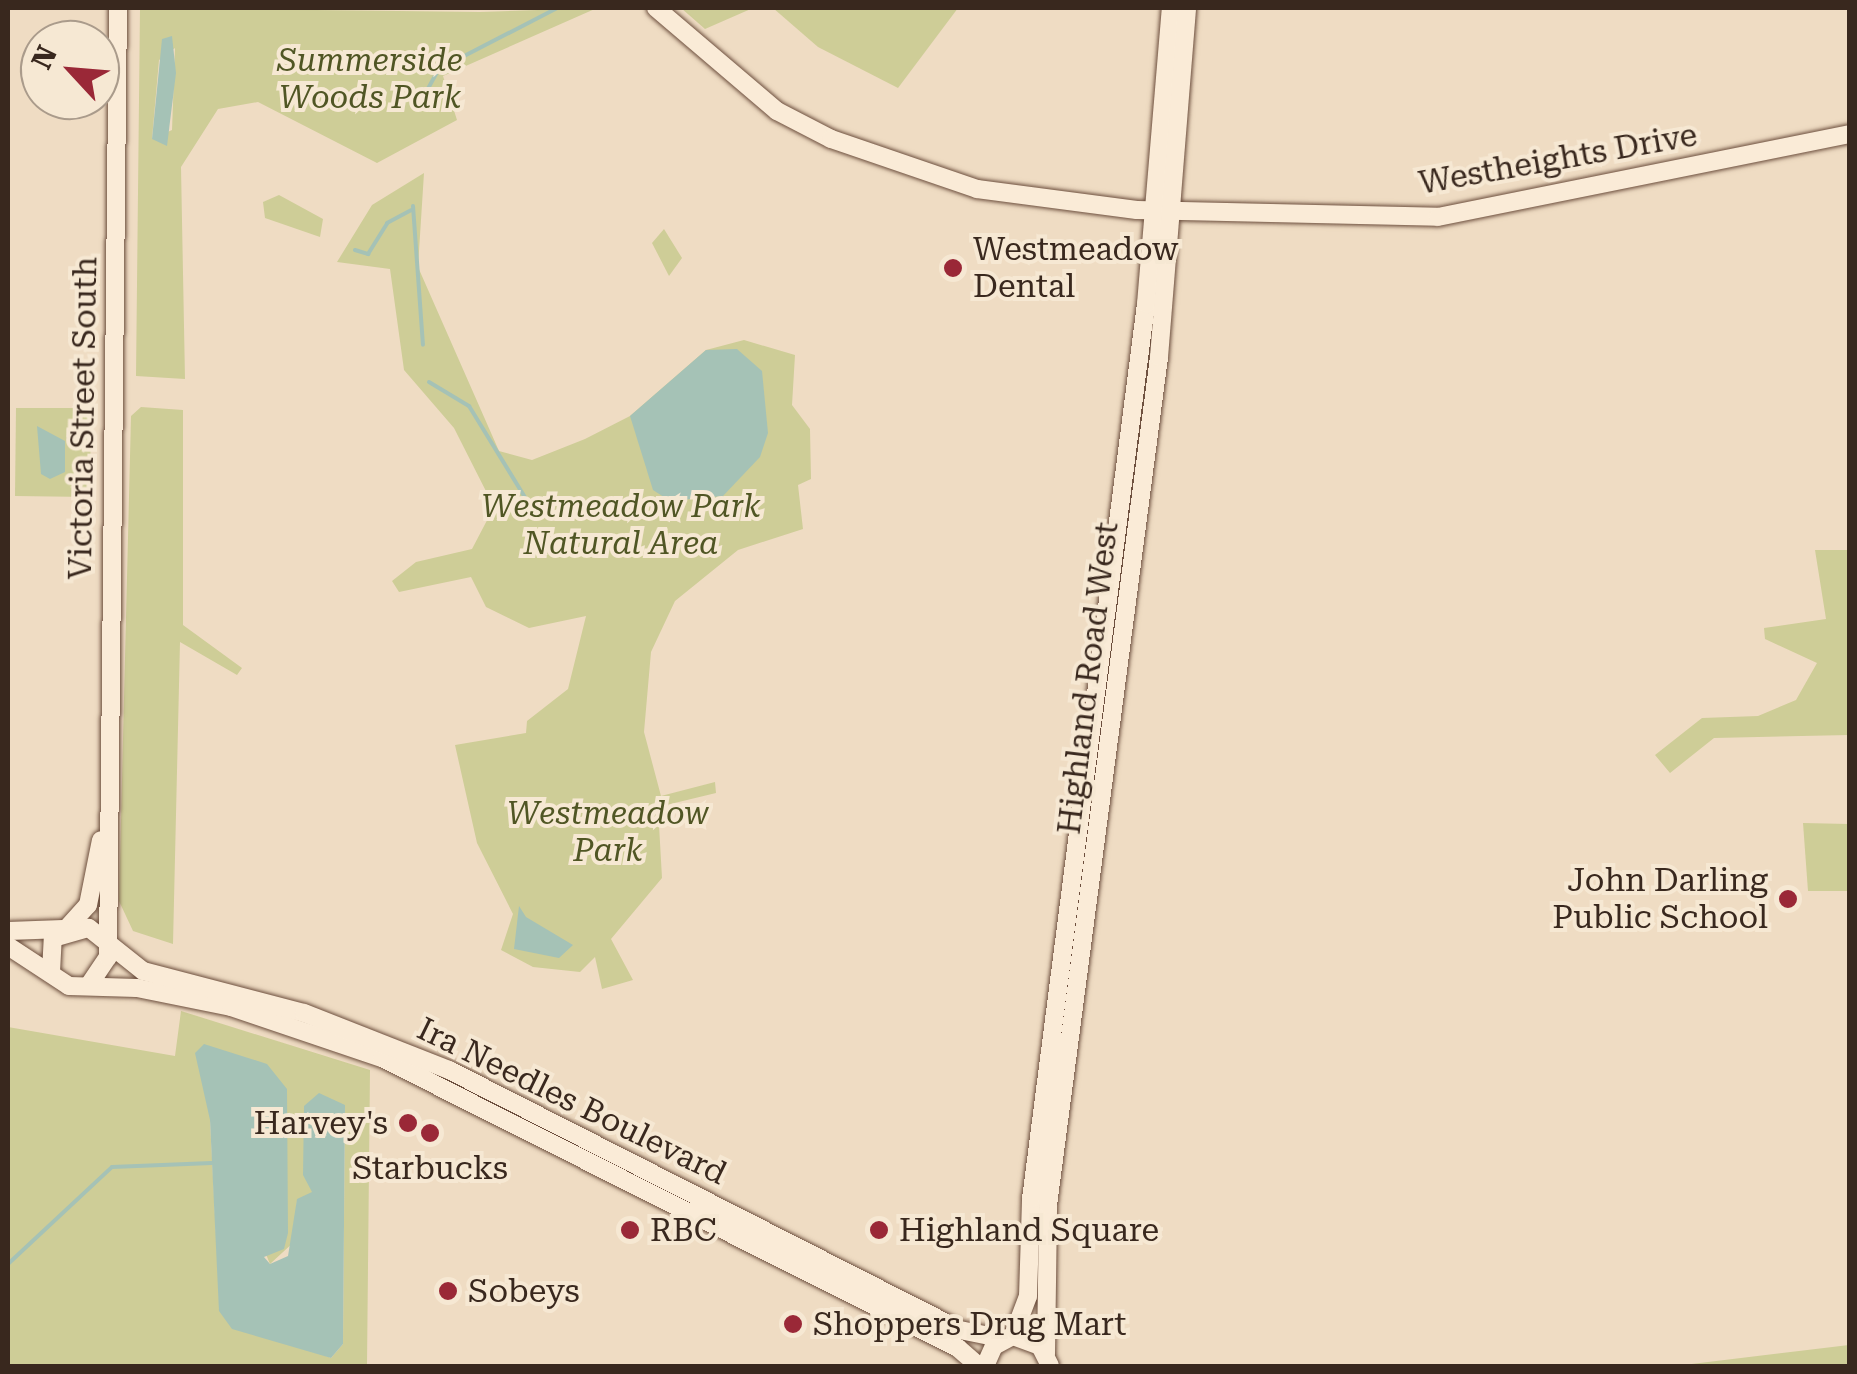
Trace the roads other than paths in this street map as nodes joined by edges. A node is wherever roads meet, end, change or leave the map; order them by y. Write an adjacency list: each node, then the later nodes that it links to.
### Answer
1 (118, 8): 7 (main road, Victoria Street South)
2 (656, 8): 6 (main road, Westheights Drive)
3 (1171, 8): 6 (main road, Highland Road West)
4 (1186, 8): 6 (main road, Highland Road West)
5 (1850, 134): 6 (main road, Westheights Drive)
6 (1164, 212): 14 (main road, Highland Road West); 15 (main road, Highland Road West)
7 (104, 830): 8 (main road, Victoria Street South); 10 (main road, Victoria Street South)
8 (65, 928): 9 (main road); 10 (main road); 12 (main road)
9 (8, 931)
10 (105, 943): 13 (main road); 14 (main road, Ira Needles Boulevard)
11 (8, 946): 12 (main road)
12 (50, 972): 13 (main road)
13 (90, 985): 16 (main road, Ira Needles Boulevard)
14 (1008, 1338): 15 (main road, Ira Needles Boulevard); 16 (main road, Highland Road West)
15 (1049, 1363)
16 (982, 1366)

